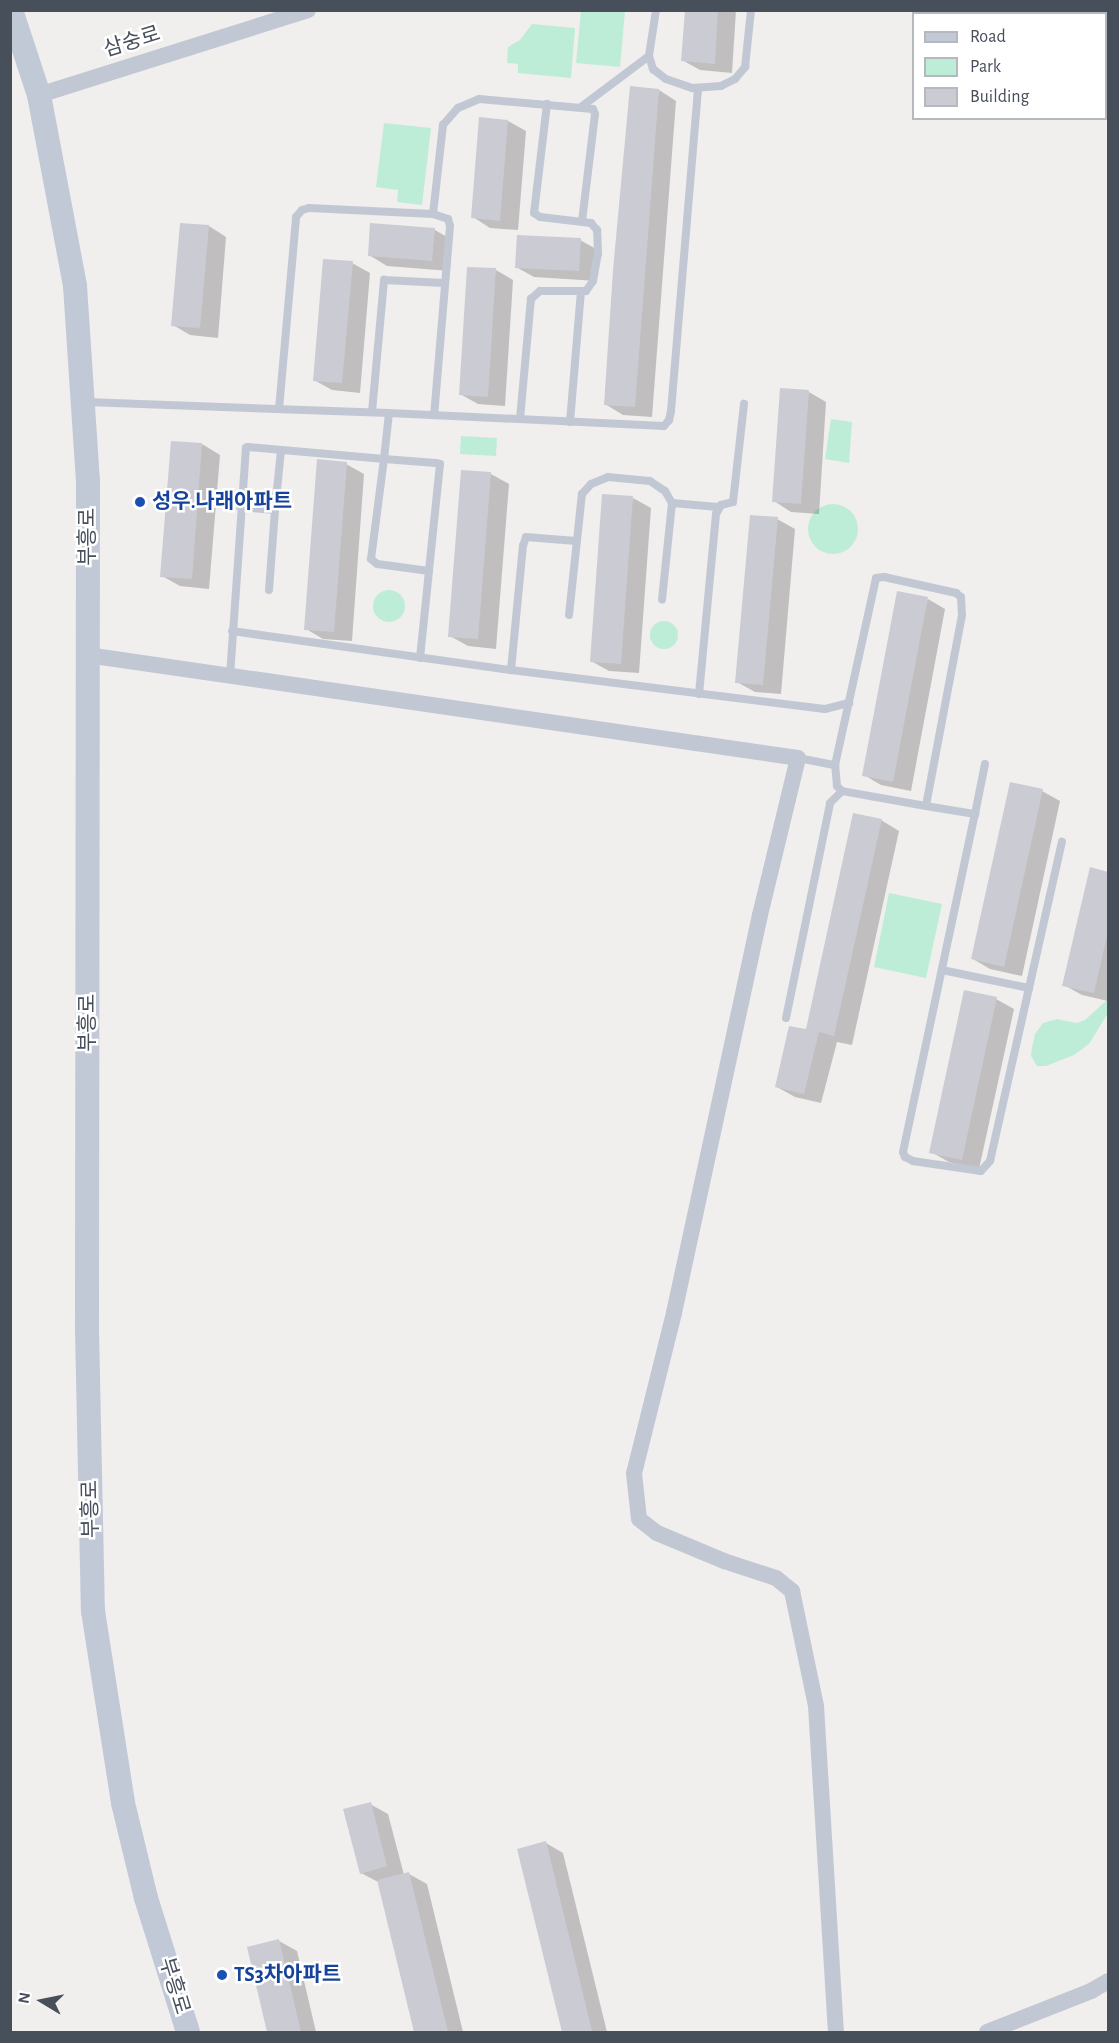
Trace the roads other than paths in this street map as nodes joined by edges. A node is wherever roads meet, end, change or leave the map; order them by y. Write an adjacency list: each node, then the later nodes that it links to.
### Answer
1 (11, 10): 7 (main road, 부흥로)
2 (308, 10): 7 (street, 삼숭로)
3 (656, 10): 5 (lane)
4 (751, 10): 6 (lane)
5 (649, 56): 6 (lane); 9 (lane)
6 (698, 88): 21 (lane)
7 (39, 95): 14 (main road, 부흥로)
8 (547, 104): 9 (lane); 10 (lane); 11 (lane)
9 (581, 107): 11 (lane)
10 (433, 214): 12 (lane); 16 (lane)
11 (582, 221): 13 (lane)
12 (444, 283): 17 (lane); 19 (lane)
13 (581, 292): 20 (lane); 21 (lane)
14 (83, 402): 16 (lane); 34 (main road, 부흥로)
15 (744, 404): 26 (lane)
16 (279, 409): 17 (lane)
17 (372, 412): 18 (lane)
18 (389, 413): 19 (lane); 23 (lane)
19 (434, 415): 20 (lane)
20 (520, 419): 21 (lane)
21 (570, 422)
22 (280, 450): 23 (lane); 25 (lane); 27 (lane)
23 (384, 459): 29 (lane); 29 (lane)
24 (672, 502): 26 (lane); 28 (lane); 31 (lane)
25 (240, 507): 27 (lane); 33 (lane)
26 (718, 507): 38 (lane)
27 (275, 510): 30 (lane)
28 (576, 541): 32 (lane); 36 (lane)
29 (429, 571): 35 (lane)
30 (269, 590)
31 (662, 599)
32 (569, 615)
33 (232, 631): 35 (lane); 37 (lane)
34 (87, 655): 37 (street); 51 (main road, 부흥로)
35 (420, 657): 36 (lane)
36 (511, 670): 38 (lane)
37 (230, 676): 40 (street)
38 (699, 694): 39 (lane)
39 (849, 703): 42 (lane); 44 (lane)
40 (798, 758): 42 (lane); 52 (street)
41 (986, 764): 45 (lane)
42 (835, 765): 43 (lane)
43 (842, 791): 44 (lane); 49 (lane)
44 (926, 806): 45 (lane)
45 (975, 814): 47 (lane)
46 (1062, 842): 48 (lane)
47 (942, 970): 48 (lane); 48 (lane)
48 (1029, 988)
49 (786, 1018)
50 (1108, 1981): 53 (street)
51 (188, 2032)
52 (836, 2032)
53 (987, 2032)

